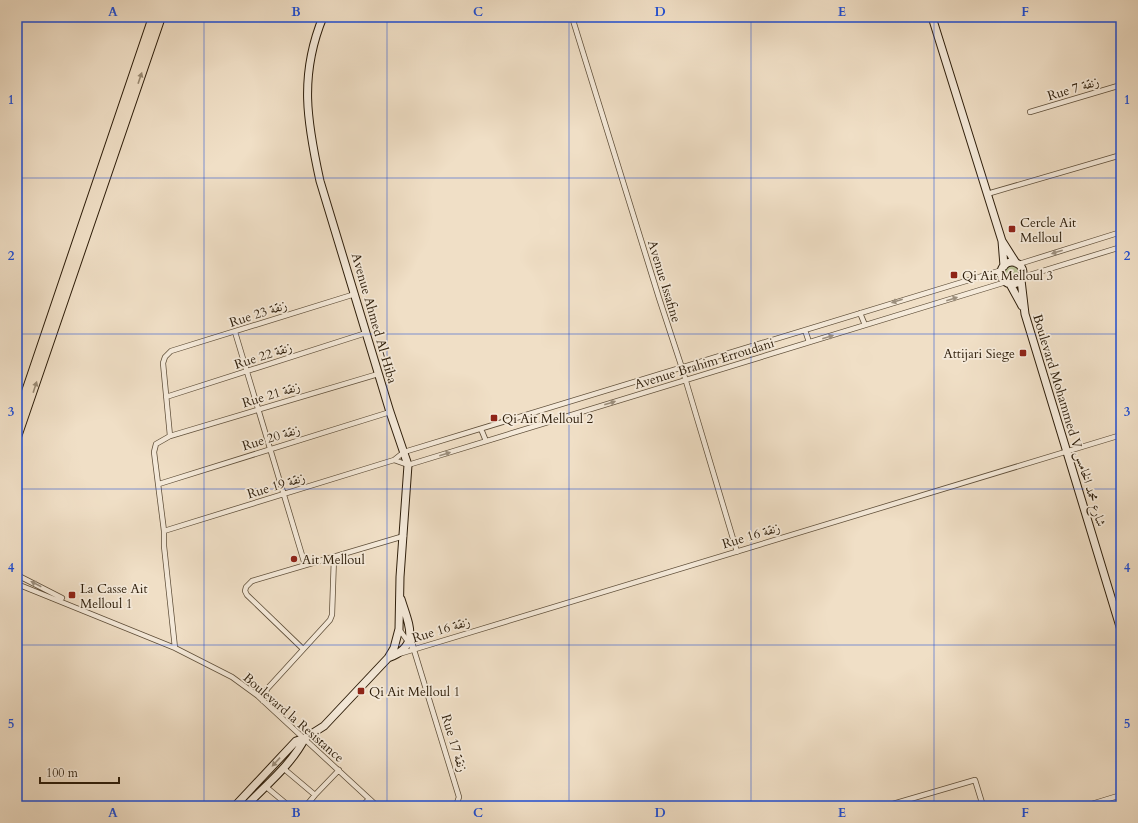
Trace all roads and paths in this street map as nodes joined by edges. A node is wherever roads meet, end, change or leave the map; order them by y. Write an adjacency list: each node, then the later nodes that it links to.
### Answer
1 (153, 17): 32 (highway)
2 (161, 17): 36 (highway, one-way to 2)
3 (323, 17): 17 (street, Avenue Ahmed Al-Hiba)
4 (572, 17): 25 (street, Avenue Issafine)
5 (932, 17): 9 (street)
6 (1121, 85): 7 (street, Rue 7 زنقة)
7 (1030, 112)
8 (1121, 155): 9 (street)
9 (987, 194): 11 (street)
10 (1121, 232): 13 (street, one-way to 13)
11 (1002, 241): 13 (street); 14 (street)
12 (1121, 247): 15 (street)
13 (1018, 264): 14 (street); 15 (street)
14 (1003, 268): 16 (street); 19 (street, Avenue Brahim Erroudani, one-way to 19)
15 (1022, 278): 16 (street); 18 (street, Boulevard Mohammed V شارع محمد الخامس)
16 (1008, 283): 18 (street, Boulevard Mohammed V شارع محمد الخامس); 20 (street, Avenue Brahim Erroudani, one-way to 16)
17 (355, 294): 22 (street, Rue 23 زنقة); 23 (street, Avenue Ahmed Al-Hiba)
18 (1024, 308): 39 (street, Boulevard Mohammed V شارع محمد الخامس)
19 (860, 313): 20 (street); 21 (street, Avenue Brahim Erroudani)
20 (865, 325): 24 (street, Avenue Brahim Erroudani, one-way to 20)
21 (805, 330): 24 (street); 25 (street, Avenue Brahim Erroudani)
22 (235, 332): 26 (street); 29 (street, Rue 23 زنقة)
23 (366, 333): 26 (street, Rue 22 زنقة); 27 (street, Avenue Ahmed Al-Hiba)
24 (809, 342): 28 (street, Avenue Brahim Erroudani)
25 (682, 368): 28 (street, Avenue Issafine); 33 (street, Avenue Brahim Erroudani)
26 (247, 371): 29 (street, Rue 22 زنقة); 30 (street)
27 (378, 374): 30 (street, Rue 21 زنقة); 31 (street, Avenue Ahmed Al-Hiba)
28 (685, 380): 37 (street, Avenue Brahim Erroudani, one-way to 28); 47 (street, Avenue Issafine)
29 (166, 397): 35 (street)
30 (258, 410): 35 (street, Rue 21 زنقة); 38 (street)
31 (390, 412): 38 (street, Rue 20 زنقة); 40 (street, Avenue Ahmed Al-Hiba)
32 (17, 418)
33 (481, 429): 37 (street); 40 (street, Avenue Brahim Erroudani)
34 (1121, 435): 39 (street, Rue 16 زنقة)
35 (170, 436): 43 (street)
36 (17, 437)
37 (486, 441): 42 (street, Avenue Brahim Erroudani, one-way to 37)
38 (270, 448): 43 (street, Rue 20 زنقة); 44 (street)
39 (1068, 451): 47 (street, Rue 16 زنقة); 56 (street, Boulevard Mohammed V شارع محمد الخامس)
40 (404, 452): 41 (street, Rue 19 زنقة); 42 (street, Avenue Ahmed Al-Hiba)
41 (394, 460): 42 (street); 44 (street, Rue 19 زنقة)
42 (408, 465): 46 (street, Avenue Ahmed Al-Hiba)
43 (159, 484): 45 (street)
44 (284, 494): 45 (street, Rue 19 زنقة); 49 (street)
45 (164, 531): 58 (street)
46 (404, 536): 48 (street); 52 (street, Avenue Ahmed Al-Hiba)
47 (737, 552): 60 (street, Rue 16 زنقة)
48 (334, 557): 49 (street); 59 (street)
49 (305, 565): 59 (street)
50 (17, 575): 53 (street, Boulevard la Resistance, one-way to 50)
51 (17, 584): 53 (street, Boulevard la Resistance)
52 (400, 595): 54 (street, Rue 17 زنقة); 55 (street, Avenue Ahmed Al-Hiba)
53 (79, 608): 58 (street, Boulevard la Resistance)
54 (410, 627): 57 (street); 60 (street, Rue 17 زنقة)
55 (399, 629): 57 (street); 62 (street, Avenue Ahmed Al-Hiba)
56 (1121, 630)
57 (408, 643): 60 (street); 61 (street)
58 (175, 648): 64 (street, Boulevard la Resistance)
59 (302, 648): 63 (street)
60 (414, 650): 61 (street, Rue 16 زنقة); 79 (street, Rue 17 زنقة)
61 (398, 654): 62 (street, Rue 16 زنقة)
62 (388, 658): 66 (street, Avenue Ahmed Al-Hiba)
63 (267, 689): 64 (street); 65 (street)
64 (256, 694): 65 (street, Boulevard la Resistance)
65 (263, 701): 66 (street, Boulevard la Resistance)
66 (305, 738): 67 (street); 68 (street, Boulevard la Resistance); 73 (street, Avenue Ahmed Al-Hiba, one-way to 73)
67 (283, 768): 69 (street); 70 (street)
68 (339, 770): 70 (street); 72 (street, Boulevard la Resistance)
69 (265, 786): 74 (street); 75 (street)
70 (315, 795): 76 (street)
71 (1121, 795): 82 (street)
72 (369, 799): 77 (street); 78 (street, Boulevard la Resistance)
73 (235, 806)
74 (246, 806)
75 (289, 806)
76 (306, 806)
77 (362, 806)
78 (377, 806)
79 (456, 806)
80 (886, 806): 81 (street)
81 (983, 806)
82 (1085, 806)

